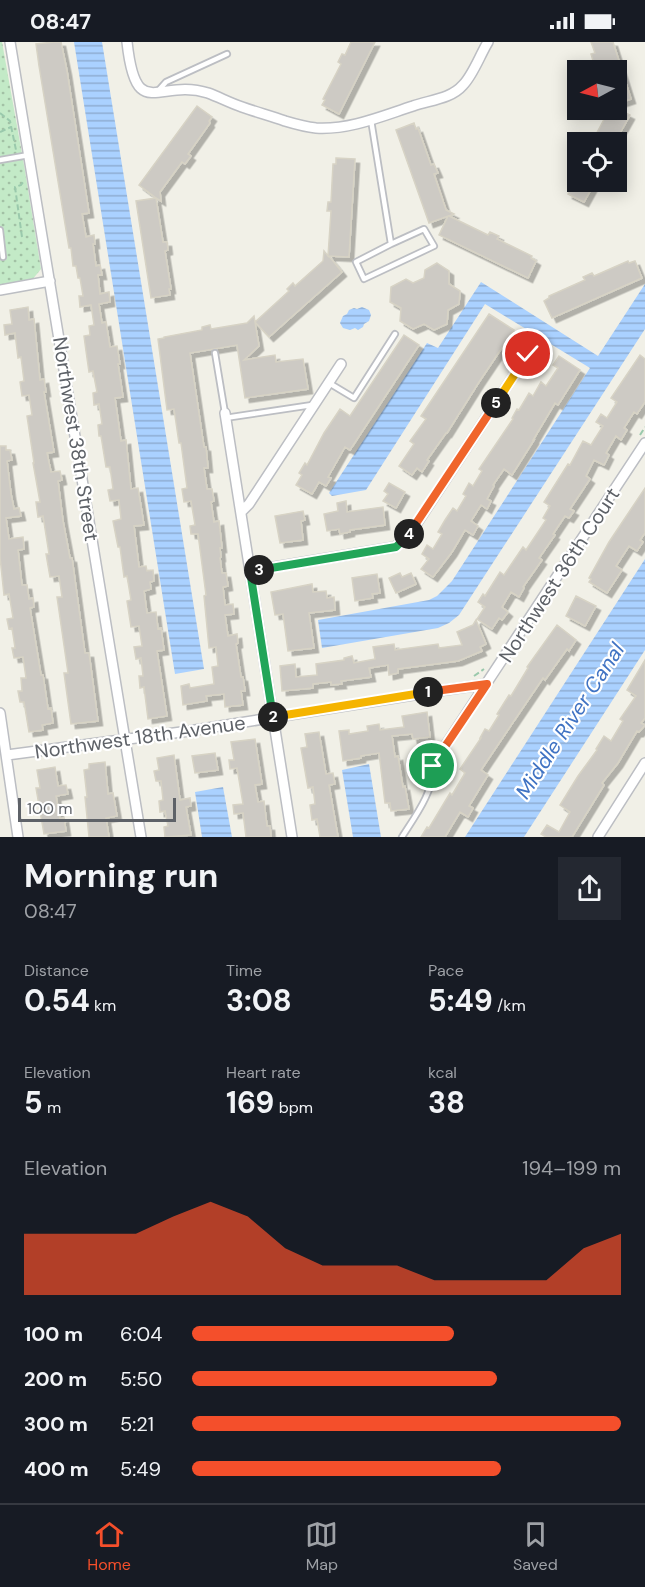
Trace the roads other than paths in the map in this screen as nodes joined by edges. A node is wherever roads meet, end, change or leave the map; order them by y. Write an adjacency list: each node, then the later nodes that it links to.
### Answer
1 (10, 42): 7 (street, Northwest 38th Street)
2 (126, 42): 5 (street)
3 (488, 42): 6 (street)
4 (227, 54): 5 (lane)
5 (156, 94): 6 (street)
6 (371, 120): 10 (lane)
7 (29, 155): 8 (lane); 12 (street, Northwest 38th Street)
8 (0, 160)
9 (0, 230): 11 (lane)
10 (391, 244): 10 (lane)
11 (3, 257)
12 (50, 281): 13 (street); 27 (street, Northwest 38th Street)
13 (0, 290)
14 (396, 334): 18 (lane)
15 (215, 353): 20 (lane)
16 (528, 354): 23 (street)
17 (341, 364): 18 (street)
18 (329, 383): 19 (street)
19 (315, 404): 20 (lane); 22 (street)
20 (225, 415): 22 (street)
21 (645, 443): 24 (street, Northwest 36th Court)
22 (241, 512): 23 (street)
23 (250, 571): 26 (street)
24 (487, 684): 26 (street, Northwest 18th Avenue); 30 (street, Northwest 36th Court)
25 (0, 713): 28 (street)
26 (273, 717): 27 (street, Northwest 18th Avenue); 33 (street)
27 (126, 740): 28 (street, Northwest 18th Avenue); 32 (street, Northwest 38th Street)
28 (4, 751): 31 (street)
29 (645, 763): 35 (street)
30 (432, 766): 34 (lane)
31 (18, 837)
32 (141, 837)
33 (292, 837)
34 (402, 837)
35 (598, 837)

